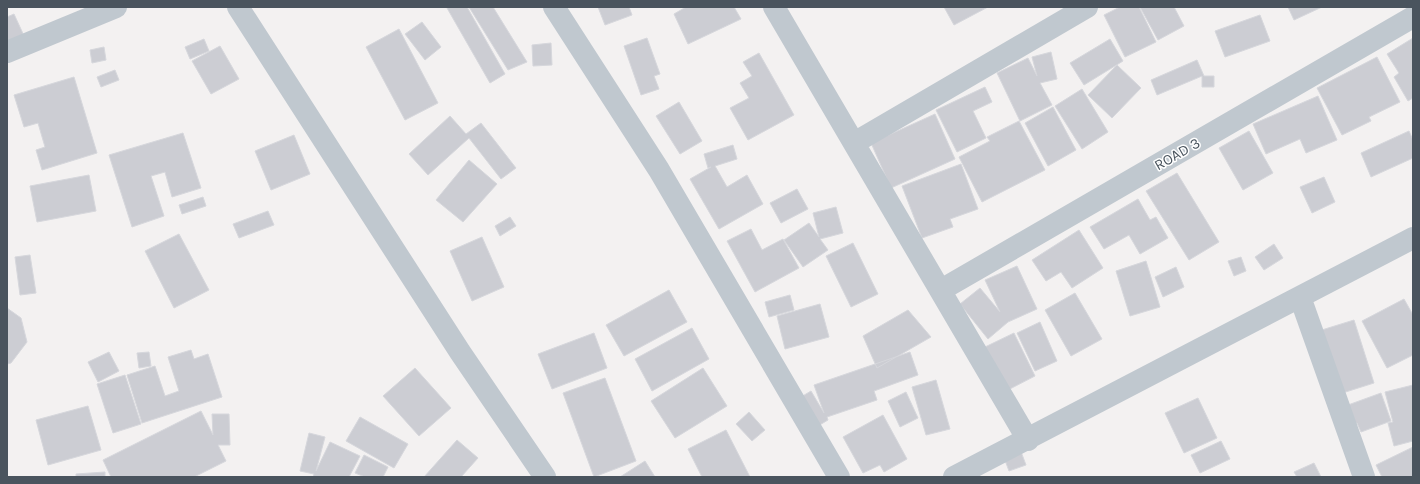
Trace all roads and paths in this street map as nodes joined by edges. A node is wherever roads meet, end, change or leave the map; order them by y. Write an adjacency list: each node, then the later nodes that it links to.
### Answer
1 (116, 7): 7 (street)
2 (238, 7): 13 (street)
3 (554, 7): 14 (street)
4 (774, 7): 8 (street)
5 (1087, 7): 8 (street)
6 (1413, 17): 10 (street, ROAD 3)
7 (7, 52)
8 (854, 143): 10 (street)
9 (1413, 238): 11 (street)
10 (941, 290): 12 (street)
11 (1300, 297): 12 (street); 16 (street)
12 (1028, 440): 15 (street)
13 (545, 477)
14 (839, 477)
15 (954, 477)
16 (1364, 477)

